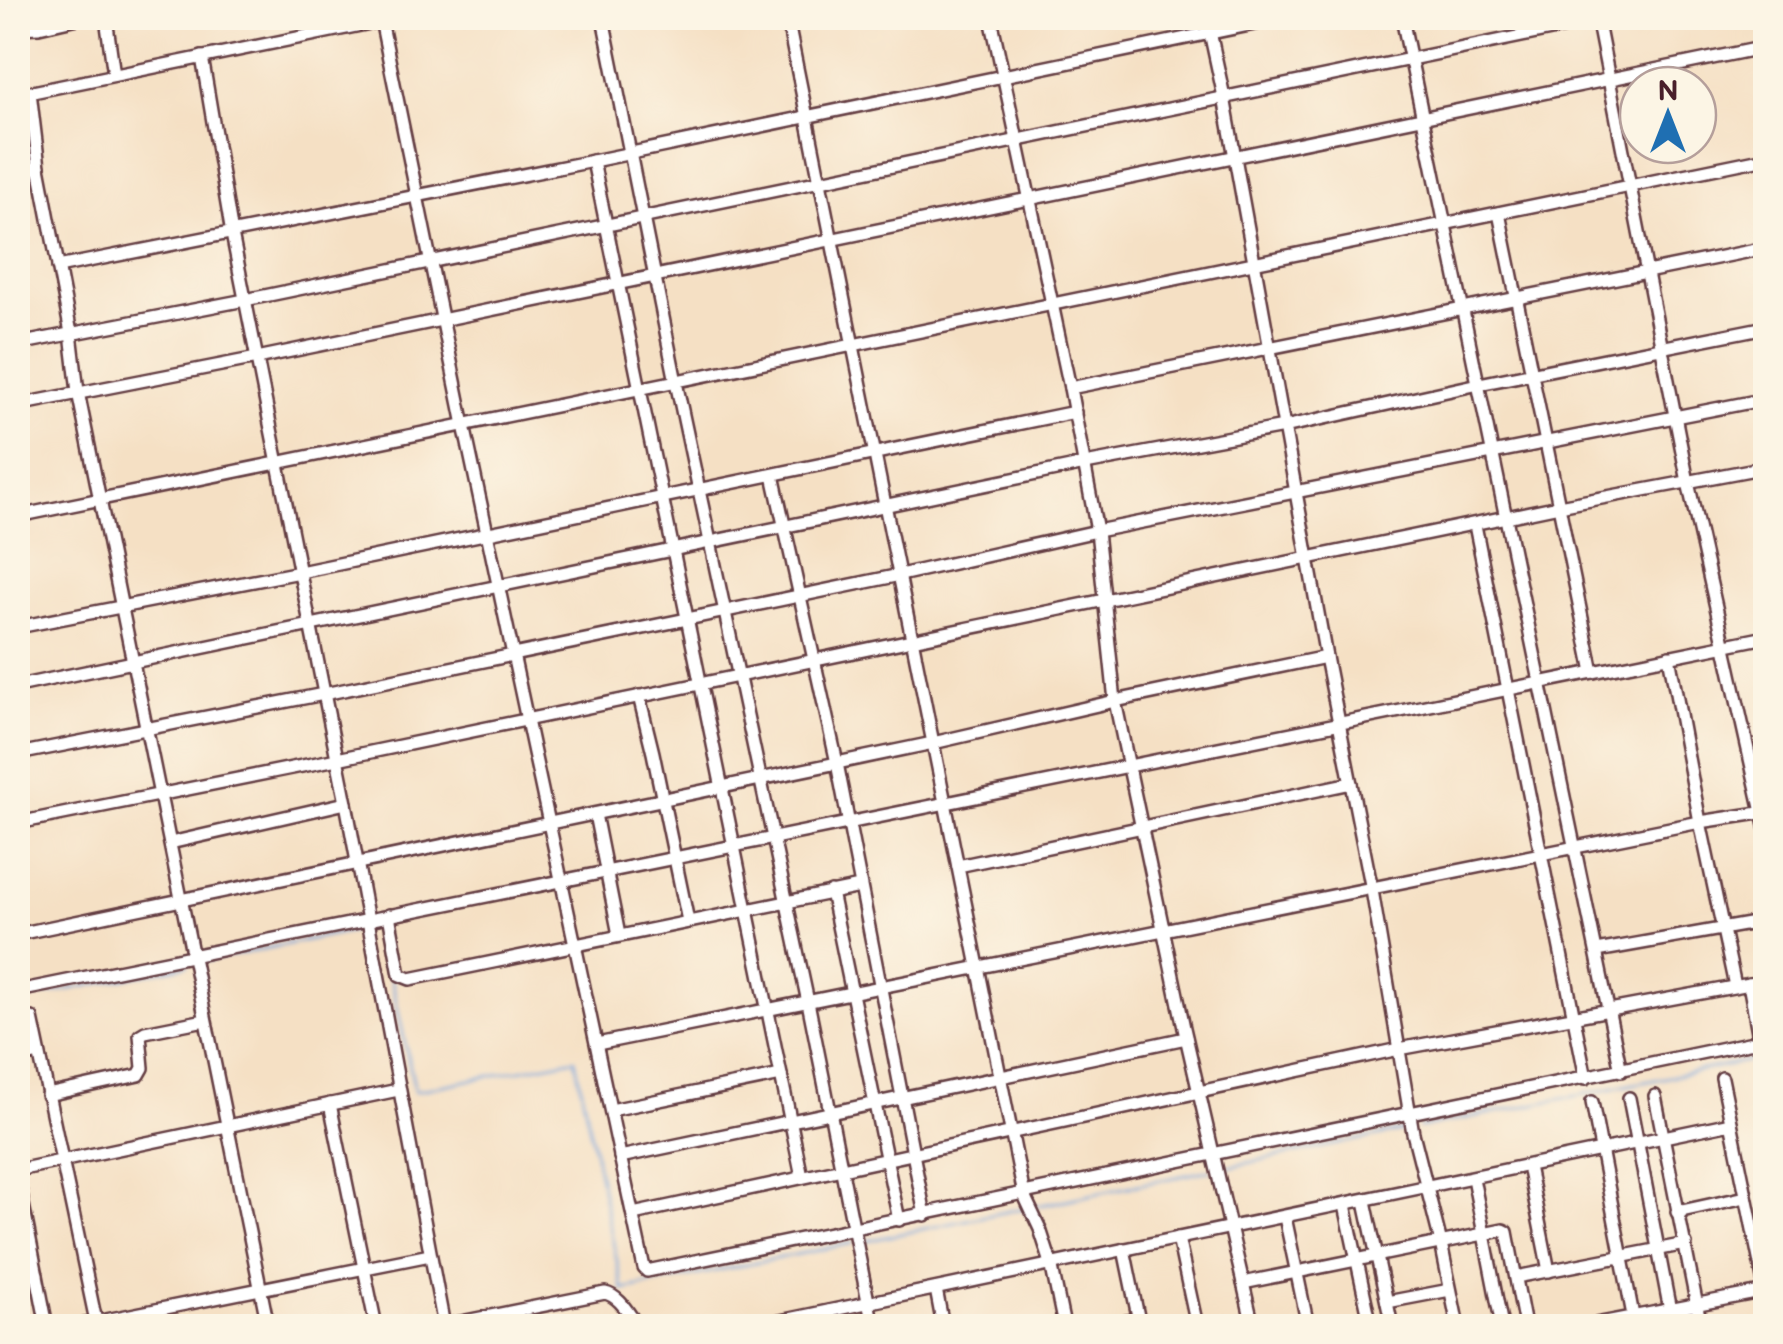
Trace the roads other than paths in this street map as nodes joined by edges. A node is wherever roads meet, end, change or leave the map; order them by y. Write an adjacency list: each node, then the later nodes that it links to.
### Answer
1 (78, 18): 12 (street)
2 (106, 18): 18 (street)
3 (395, 18): 11 (street)
4 (603, 18): 25 (street)
5 (787, 18): 22 (street)
6 (991, 18): 17 (street)
7 (1206, 18): 13 (street)
8 (1283, 18): 13 (street)
9 (1402, 18): 16 (street)
10 (1601, 18): 16 (street); 19 (street)
11 (381, 20): 15 (street); 33 (street)
12 (18, 28)
13 (1210, 33): 17 (street); 21 (street)
14 (1766, 47): 19 (street)
15 (202, 57): 18 (street); 39 (street)
16 (1411, 60): 21 (street); 23 (street)
17 (1004, 74): 22 (street); 24 (street)
18 (114, 75): 20 (street)
19 (1610, 78): 23 (street); 32 (street)
20 (24, 93): 29 (street)
21 (1224, 97): 24 (street); 26 (street)
22 (806, 117): 25 (street); 31 (street)
23 (1422, 118): 26 (street); 38 (street)
24 (1017, 139): 31 (street); 34 (street)
25 (630, 152): 28 (street); 36 (street)
26 (1234, 156): 34 (street); 43 (street)
27 (1766, 158): 32 (street)
28 (593, 160): 33 (street); 37 (street)
29 (39, 167): 30 (street); 44 (street)
30 (18, 172)
31 (819, 180): 36 (street); 40 (street)
32 (1631, 185): 35 (street); 45 (street)
33 (417, 196): 39 (street); 42 (street)
34 (1030, 198): 40 (street); 50 (street)
35 (1499, 213): 38 (street); 48 (street)
36 (642, 216): 37 (street); 46 (street)
37 (605, 224): 42 (street); 47 (street)
38 (1445, 225): 43 (street); 51 (street)
39 (232, 234): 44 (street); 49 (street)
40 (831, 238): 46 (street); 56 (street)
41 (1766, 248): 45 (street)
42 (430, 260): 49 (street); 52 (street)
43 (1254, 264): 50 (street); 57 (street)
44 (58, 267): 54 (street)
45 (1647, 271): 48 (street); 58 (street)
46 (655, 275): 47 (street); 61 (street)
47 (618, 283): 52 (street); 64 (street)
48 (1516, 298): 51 (street); 60 (street)
49 (245, 300): 54 (street); 59 (street)
50 (1053, 304): 56 (street); 63 (street)
51 (1462, 309): 57 (street); 62 (street)
52 (442, 318): 59 (street); 70 (street)
53 (1766, 327): 58 (street)
54 (71, 334): 55 (street); 65 (street)
55 (18, 344)
56 (854, 345): 61 (street); 73 (street)
57 (1270, 348): 63 (street); 71 (street)
58 (1662, 348): 60 (street); 69 (street)
59 (257, 358): 65 (street); 75 (street)
60 (1532, 374): 62 (street); 72 (street)
61 (676, 382): 64 (street); 80 (street)
62 (1479, 384): 71 (street); 74 (street)
63 (1070, 388): 68 (street)
64 (640, 390): 70 (street); 82 (street)
65 (78, 392): 67 (street); 83 (street)
66 (1766, 399): 69 (street)
67 (18, 405)
68 (1075, 412): 73 (street); 76 (street)
69 (1676, 418): 72 (street); 79 (street)
70 (464, 425): 75 (street); 91 (street)
71 (1284, 427): 76 (street); 81 (street)
72 (1546, 444): 74 (street); 85 (street)
73 (875, 453): 78 (street); 84 (street)
74 (1494, 453): 81 (street); 87 (street)
75 (278, 464): 83 (street); 95 (street)
76 (1085, 464): 84 (street); 90 (street)
77 (1766, 467): 79 (street)
78 (773, 475): 80 (street); 89 (street)
79 (1688, 482): 85 (street); 107 (street)
80 (698, 490): 82 (street); 92 (street)
81 (1296, 493): 90 (street); 94 (street)
82 (663, 498): 91 (street); 93 (street)
83 (99, 500): 86 (street); 100 (street)
84 (886, 506): 89 (street); 96 (street)
85 (1559, 506): 87 (street); 113 (street)
86 (18, 516)
87 (1506, 518): 88 (street); 116 (street)
88 (1475, 525): 94 (street); 118 (street)
89 (784, 527): 92 (street); 98 (street)
90 (1097, 531): 96 (street); 99 (street)
91 (488, 532): 95 (street); 97 (street)
92 (709, 542): 93 (street); 101 (street)
93 (674, 550): 97 (street); 102 (street)
94 (1308, 560): 99 (street); 110 (street)
95 (300, 572): 100 (street); 103 (street)
96 (900, 575): 98 (street); 106 (street)
97 (499, 585): 103 (street); 108 (street)
98 (799, 594): 101 (street); 111 (street)
99 (1105, 600): 106 (street); 121 (street)
100 (120, 606): 104 (street); 112 (street)
101 (725, 611): 102 (street); 114 (street)
102 (688, 618): 108 (street); 115 (street)
103 (311, 626): 112 (street); 119 (street)
104 (18, 628)
105 (1766, 637): 107 (street)
106 (912, 639): 111 (street); 125 (street)
107 (1724, 645): 109 (street); 137 (street)
108 (514, 654): 119 (street); 122 (street)
109 (1669, 656): 113 (street); 140 (street)
110 (1326, 657): 121 (street); 123 (street)
111 (814, 660): 114 (street); 128 (street)
112 (132, 661): 117 (street); 124 (street)
113 (1593, 672): 116 (street)
114 (738, 675): 115 (street); 130 (street)
115 (701, 682): 120 (street); 132 (street)
116 (1543, 682): 118 (street); 148 (street)
117 (18, 686)
118 (1508, 689): 123 (street); 149 (street)
119 (324, 694): 124 (street); 127 (street)
120 (639, 696): 122 (street); 134 (street)
121 (1116, 702): 125 (street); 129 (street)
122 (528, 720): 127 (street); 142 (street)
123 (1339, 723): 129 (street); 131 (street)
124 (146, 728): 126 (street); 133 (street)
125 (933, 744): 128 (street); 135 (street)
126 (18, 754)
127 (338, 759): 133 (street); 136 (street)
128 (837, 763): 130 (street); 139 (street)
129 (1129, 766): 135 (street); 143 (street)
130 (760, 779): 132 (street); 145 (street)
131 (1351, 783): 143 (street); 156 (street)
132 (723, 787): 134 (street); 147 (street)
133 (160, 794): 141 (street); 146 (street)
134 (663, 800): 138 (street); 150 (street)
135 (945, 803): 139 (street); 152 (street)
136 (346, 804): 146 (street); 151 (street)
137 (1764, 812): 140 (street); 144 (street)
138 (595, 814): 142 (street); 153 (street)
139 (848, 822): 145 (street); 155 (street)
140 (1700, 822): 148 (street); 165 (street)
141 (18, 823)
142 (550, 823): 151 (street); 154 (street)
143 (1142, 826): 152 (street); 166 (street)
144 (1766, 830)
145 (772, 838): 147 (street); 159 (street)
146 (170, 843): 158 (street)
147 (735, 845): 150 (street); 160 (street)
148 (1576, 848): 149 (street); 170 (street)
149 (1541, 855): 156 (street); 183 (street)
150 (676, 858): 153 (street); 163 (street)
151 (357, 863): 158 (street); 162 (street)
152 (958, 866): 172 (street)
153 (606, 871): 154 (street); 168 (street)
154 (562, 880): 161 (street); 169 (street)
155 (860, 887): 157 (street); 176 (street)
156 (1372, 890): 166 (street); 187 (street)
157 (831, 892): 159 (street); 178 (street)
158 (180, 900): 167 (street); 171 (street)
159 (786, 902): 160 (street); 179 (street)
160 (747, 910): 163 (street); 180 (street)
161 (388, 915): 162 (street); 169 (street)
162 (367, 920): 171 (street); 195 (street)
163 (688, 921): 168 (street)
164 (1766, 921): 165 (street)
165 (1723, 930): 170 (street); 175 (street)
166 (1164, 931): 172 (street); 185 (street)
167 (18, 934)
168 (619, 935): 169 (street)
169 (576, 944): 186 (street)
170 (1597, 951): 181 (street)
171 (192, 956): 177 (street); 184 (street)
172 (978, 968): 176 (street); 192 (street)
173 (1766, 980): 174 (street)
174 (1749, 984): 175 (street); 190 (street)
175 (1735, 986): 181 (street)
176 (880, 987): 178 (street); 199 (street)
177 (18, 991)
178 (852, 993): 179 (street); 202 (street)
179 (808, 1002): 180 (street); 205 (street)
180 (767, 1010): 186 (street); 191 (street)
181 (1609, 1011): 183 (street); 190 (street)
182 (32, 1018): 188 (street)
183 (1574, 1018): 187 (street); 193 (street)
184 (204, 1020): 197 (street); 209 (street)
185 (1186, 1038): 192 (street); 196 (street)
186 (596, 1044): 204 (street)
187 (1400, 1049): 196 (street); 206 (street)
188 (39, 1054): 189 (street); 197 (street)
189 (18, 1058)
190 (1621, 1071): 193 (street)
191 (780, 1075): 204 (street); 207 (street)
192 (1000, 1077): 199 (street); 210 (street)
193 (1586, 1078): 206 (street)
194 (1722, 1078): 208 (street)
195 (398, 1090): 203 (street); 244 (street)
196 (1199, 1091): 210 (street); 215 (street)
197 (48, 1095): 218 (street)
198 (1655, 1096): 211 (street)
199 (900, 1098): 202 (street); 214 (street)
200 (1629, 1098): 212 (street)
201 (1592, 1102): 213 (street)
202 (875, 1103): 205 (street); 217 (street)
203 (330, 1104): 209 (street); 249 (street)
204 (610, 1110): 216 (street)
205 (828, 1113): 207 (street); 220 (street)
206 (1411, 1114): 215 (street); 225 (street)
207 (790, 1121): 216 (street); 222 (street)
208 (1731, 1123): 211 (street); 227 (street)
209 (227, 1126): 218 (street); 256 (street)
210 (1012, 1131): 214 (street); 226 (street)
211 (1663, 1138): 212 (street); 230 (street)
212 (1638, 1143): 213 (street); 243 (street)
213 (1602, 1151): 219 (street); 246 (street)
214 (912, 1153): 217 (street); 232 (street)
215 (1213, 1155): 226 (street); 236 (street)
216 (620, 1157): 231 (street)
217 (886, 1158): 220 (street); 234 (street)
218 (61, 1161): 221 (street); 267 (street)
219 (1528, 1166): 223 (street); 250 (street)
220 (841, 1168): 222 (street); 237 (street)
221 (18, 1170)
222 (802, 1178): 231 (street)
223 (1473, 1178): 225 (street); 238 (street)
224 (18, 1179): 252 (street)
225 (1428, 1187): 228 (street); 240 (street)
226 (1024, 1194): 232 (street); 248 (street)
227 (1746, 1196): 230 (street); 235 (street)
228 (1365, 1201): 229 (street); 245 (street)
229 (1345, 1205): 233 (street); 247 (street)
230 (1678, 1212): 241 (street)
231 (633, 1214): 237 (street)
232 (925, 1215): 234 (street)
233 (1285, 1218): 236 (street); 251 (street)
234 (899, 1220): 237 (street)
235 (1759, 1226): 259 (street)
236 (1230, 1228): 239 (street); 255 (street)
237 (852, 1229): 261 (street)
238 (1484, 1234): 240 (street); 253 (street); 286 (street)
239 (1178, 1238): 242 (street); 280 (street)
240 (1441, 1242): 245 (street); 258 (street)
241 (1686, 1244): 243 (street); 262 (street)
242 (1124, 1248): 248 (street); 266 (street)
243 (1658, 1248): 246 (street); 263 (street)
244 (430, 1255): 249 (street); 272 (street)
245 (1376, 1256): 247 (street); 260 (street)
246 (1622, 1256): 250 (street); 265 (street)
247 (1356, 1260): 251 (street); 283 (street)
248 (1050, 1264): 257 (street); 278 (street)
249 (364, 1268): 256 (street); 271 (street)
250 (1549, 1270): 253 (street)
251 (1296, 1272): 255 (street); 282 (street)
252 (37, 1274): 254 (street); 268 (street)
253 (1516, 1277): 287 (street)
254 (18, 1278)
255 (1243, 1283): 281 (street)
256 (260, 1288): 267 (street); 270 (street)
257 (936, 1288): 261 (street); 277 (street)
258 (1450, 1290): 260 (street); 285 (street)
259 (1765, 1291): 262 (street)
260 (1386, 1302): 284 (street)
261 (868, 1303): 264 (street); 276 (street)
262 (1697, 1304): 263 (street); 290 (street)
263 (1670, 1310): 265 (street); 289 (street)
264 (829, 1311): 274 (street); 275 (street)
265 (1634, 1322): 288 (street)
266 (1139, 1323): 279 (street)
267 (96, 1324): 269 (street)
268 (47, 1326)
269 (76, 1326)
270 (268, 1326)
271 (376, 1326)
272 (443, 1326): 273 (street)
273 (638, 1326)
274 (756, 1326)
275 (832, 1326)
276 (874, 1326)
277 (943, 1326)
278 (1064, 1326)
279 (1102, 1326)
280 (1197, 1326)
281 (1253, 1326)
282 (1308, 1326)
283 (1371, 1326)
284 (1392, 1326)
285 (1458, 1326)
286 (1502, 1326)
287 (1525, 1326)
288 (1585, 1326)
289 (1673, 1326)
290 (1701, 1326)

